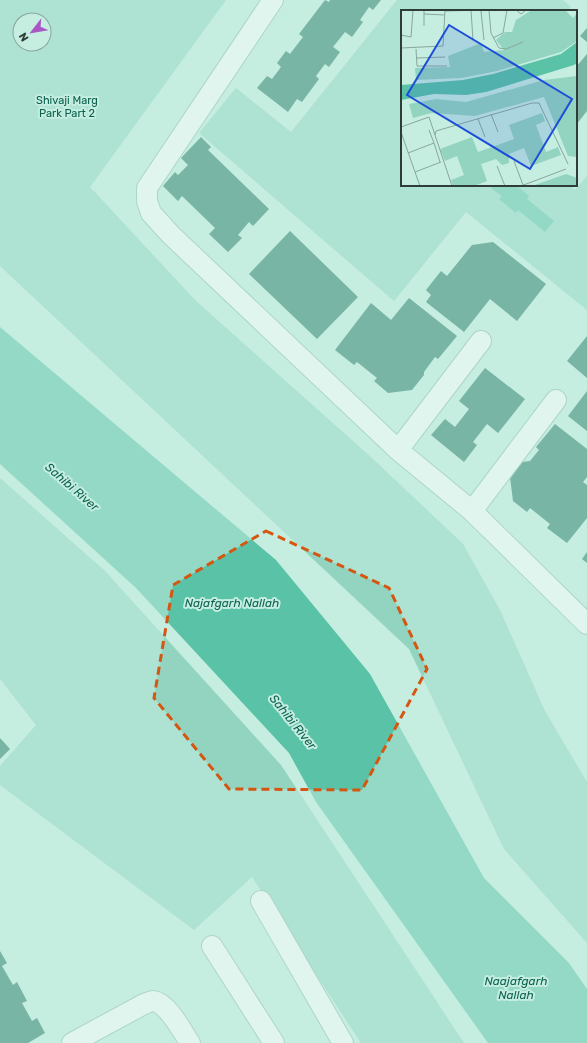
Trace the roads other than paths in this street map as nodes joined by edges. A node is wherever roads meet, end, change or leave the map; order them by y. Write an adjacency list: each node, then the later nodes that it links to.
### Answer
1 (273, 0): 4 (street)
2 (481, 341): 4 (street)
3 (556, 400): 5 (street)
4 (398, 450): 5 (street)
5 (472, 511): 6 (street)
6 (587, 624)
7 (261, 901): 12 (street)
8 (212, 946): 11 (street)
9 (72, 1043): 10 (street)
10 (190, 1043)
11 (274, 1043)
12 (343, 1043)

